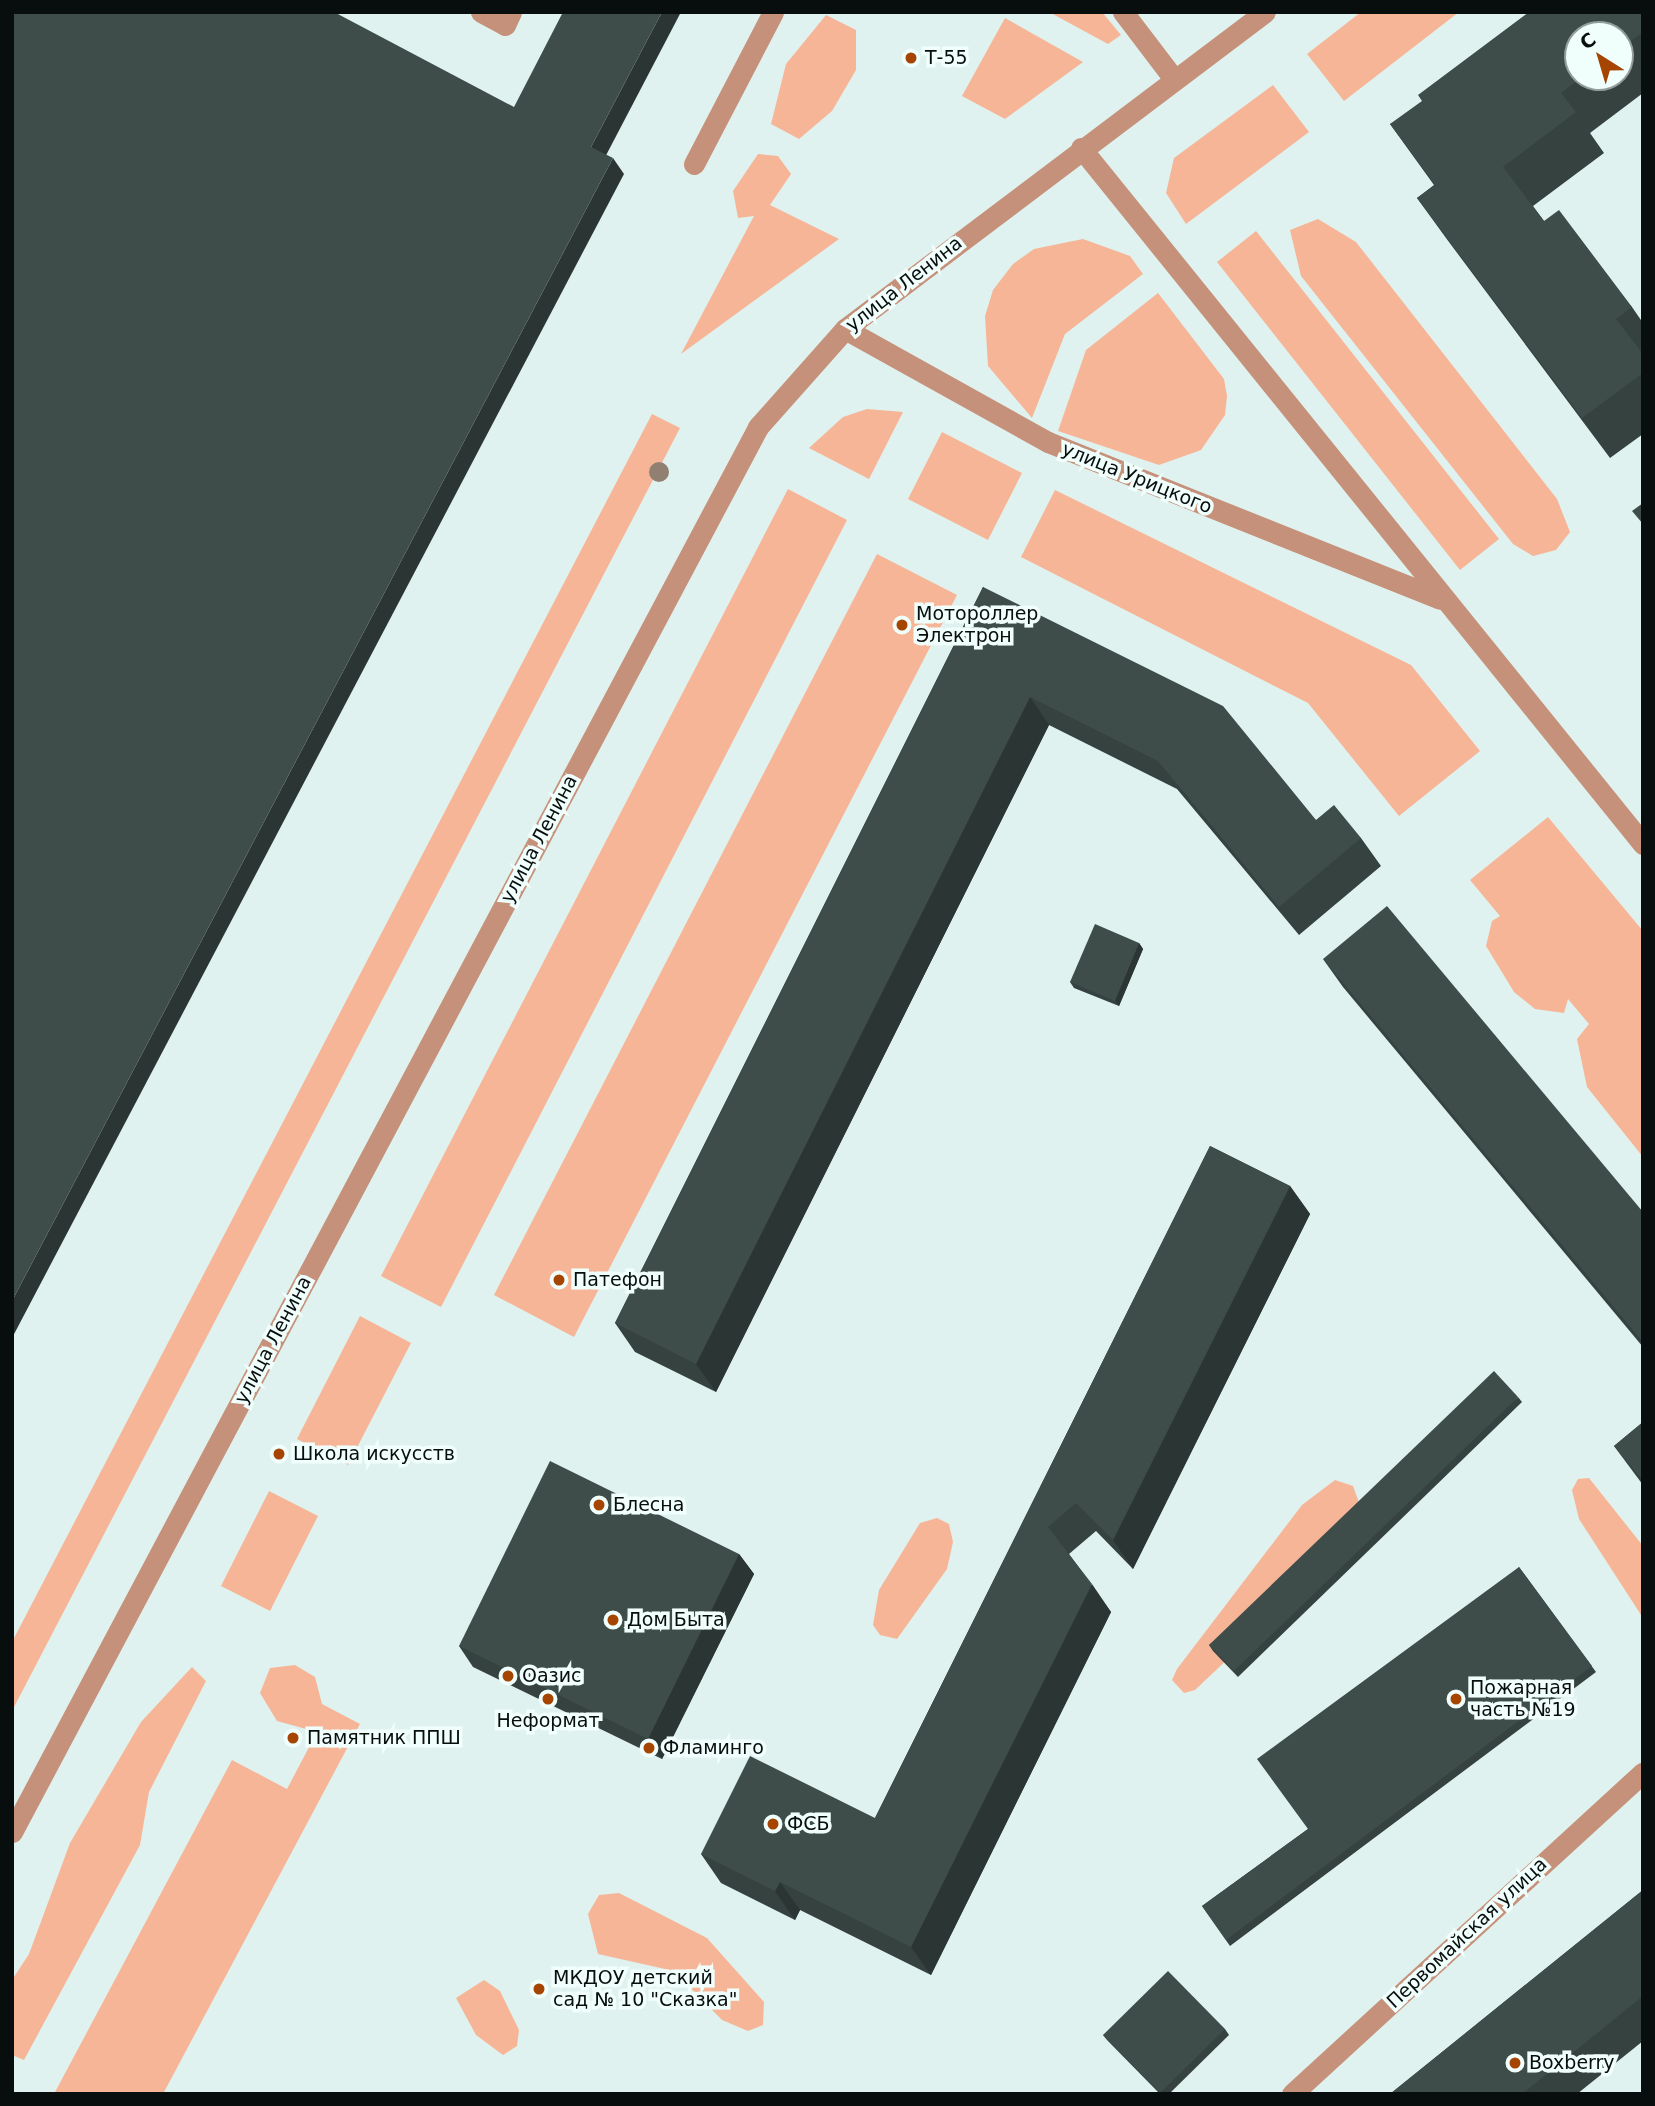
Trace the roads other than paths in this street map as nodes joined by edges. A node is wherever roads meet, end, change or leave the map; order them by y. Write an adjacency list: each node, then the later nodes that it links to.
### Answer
1 (481, 12): 2 (street)
2 (511, 12)
3 (773, 12): 8 (street)
4 (1123, 12): 6 (street)
5 (1265, 12): 6 (street, улица Ленина)
6 (1174, 79): 7 (street, улица Ленина)
7 (1081, 148): 9 (street, улица Ленина); 10 (street, улица Урицкого)
8 (694, 164)
9 (845, 329): 10 (street, улица Урицкого); 13 (street, улица Ленина)
10 (1442, 600): 11 (street, улица Урицкого)
11 (1643, 844)
12 (1643, 1772): 14 (street, Первомайская улица)
13 (12, 1832)
14 (1292, 2094)

